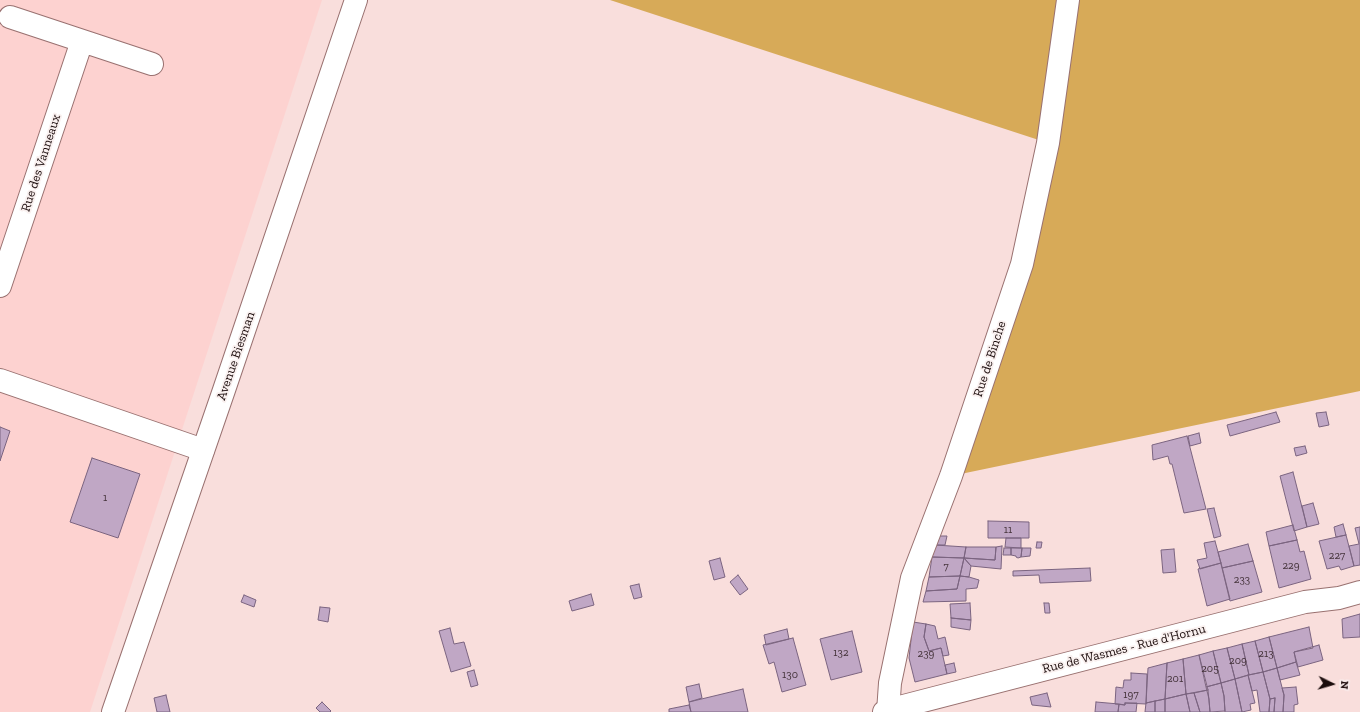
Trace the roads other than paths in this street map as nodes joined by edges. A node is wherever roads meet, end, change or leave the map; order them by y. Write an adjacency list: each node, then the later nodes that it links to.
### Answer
1 (356, 0): 8 (street, Avenue Biesman)
2 (1068, 0): 10 (street, Rue de Binche)
3 (10, 17): 4 (street)
4 (82, 41): 5 (street); 6 (street, Rue des Vanneaux)
5 (152, 64)
6 (0, 286)
7 (0, 380): 8 (street)
8 (203, 450): 11 (street, Avenue Biesman)
9 (1360, 592): 10 (street, Rue de Wasmes - Rue d'Hornu)
10 (888, 711)
11 (113, 712)

